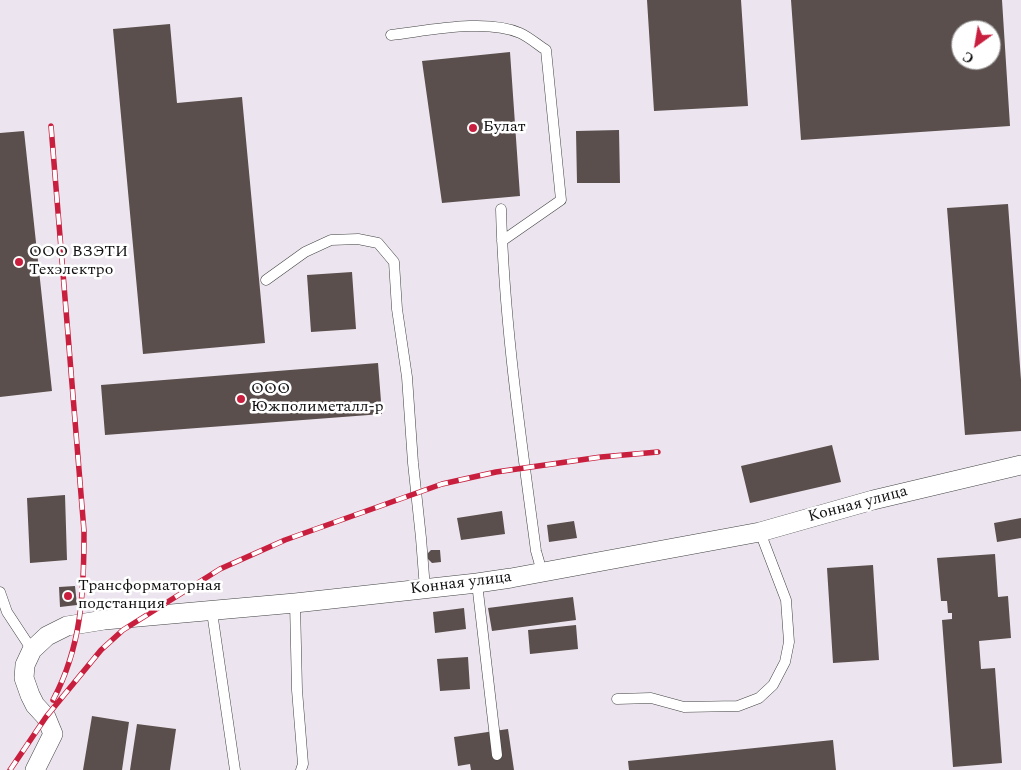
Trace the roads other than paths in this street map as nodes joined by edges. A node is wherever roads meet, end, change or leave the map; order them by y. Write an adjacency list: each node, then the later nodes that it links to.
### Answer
1 (391, 35): 3 (lane)
2 (501, 209): 3 (lane)
3 (502, 241): 7 (lane)
4 (266, 280): 9 (lane)
5 (1021, 465): 6 (street, Конная улица)
6 (760, 532): 7 (street, Конная улица); 14 (lane)
7 (542, 572): 8 (street, Конная улица)
8 (477, 583): 9 (street, Конная улица); 15 (lane)
9 (425, 589): 11 (street, Конная улица)
10 (0, 592): 13 (lane)
11 (295, 603): 12 (street, Конная улица); 18 (lane)
12 (212, 612): 13 (street, Конная улица); 17 (lane)
13 (32, 650): 16 (street)
14 (617, 699)
15 (497, 755)
16 (35, 770)
17 (235, 770)
18 (302, 770)

